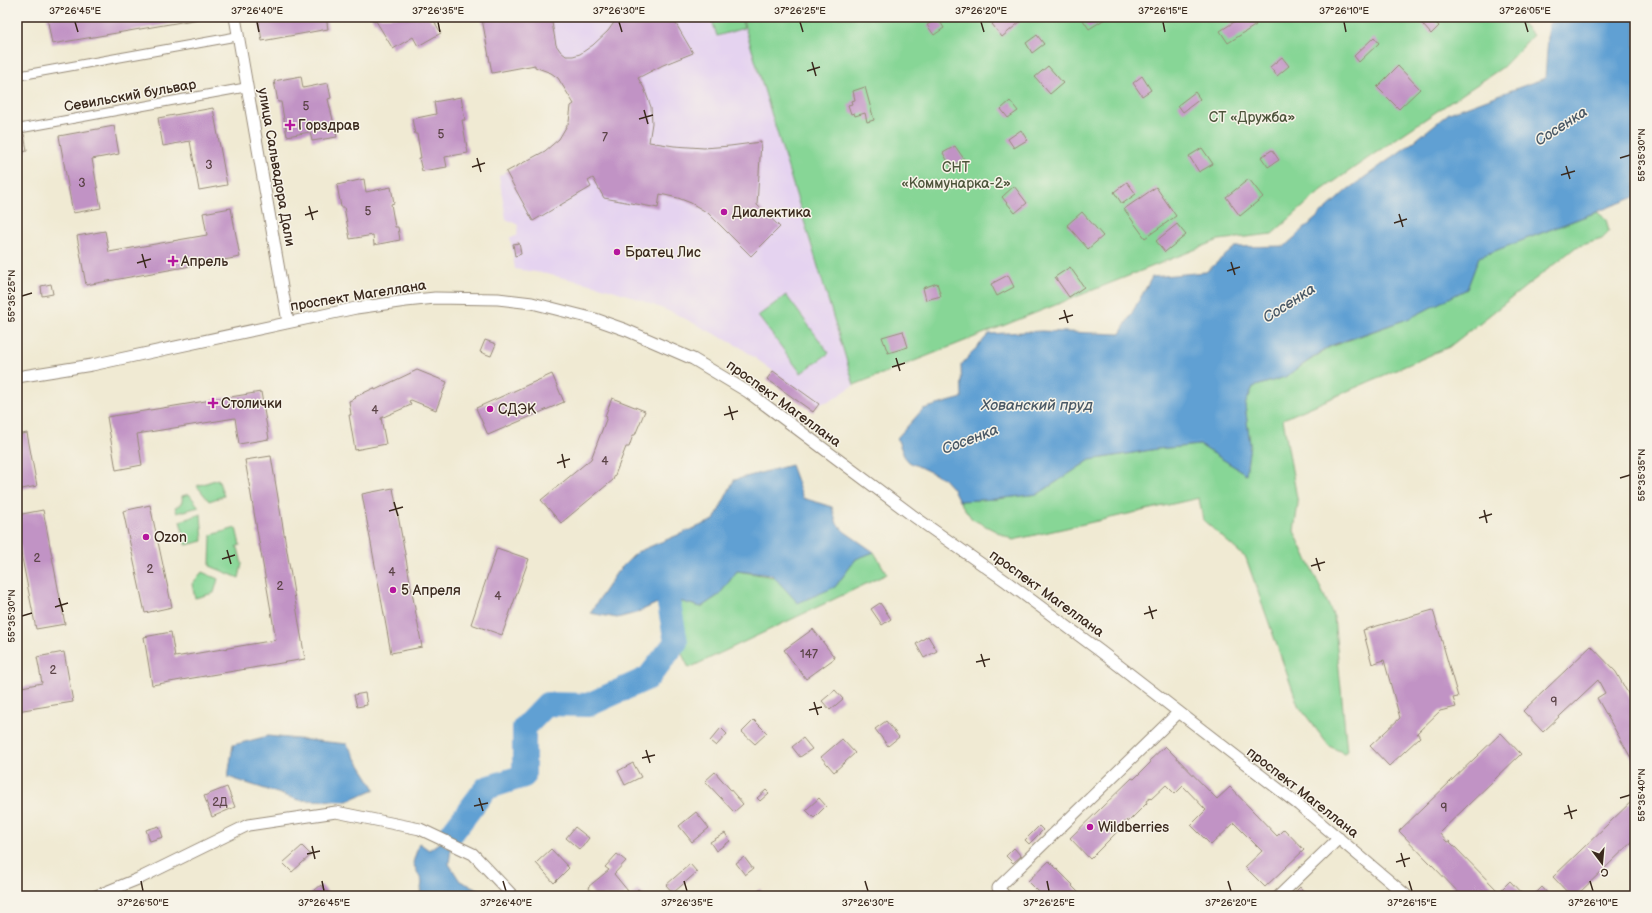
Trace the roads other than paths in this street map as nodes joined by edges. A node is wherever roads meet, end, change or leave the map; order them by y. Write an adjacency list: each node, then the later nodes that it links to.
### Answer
1 (235, 17): 2 (street, улица Сальвадора Дали)
2 (238, 36): 3 (street); 4 (street, улица Сальвадора Дали)
3 (17, 76)
4 (248, 87): 5 (street, Севильский бульвар); 6 (street, улица Сальвадора Дали)
5 (17, 129)
6 (288, 322): 7 (street, проспект Магеллана); 8 (street, проспект Магеллана)
7 (17, 377)
8 (1178, 713): 9 (street, проспект Магеллана); 10 (street)
9 (1339, 838): 13 (street); 14 (street, проспект Магеллана)
10 (1002, 892)
11 (96, 896): 12 (street)
12 (513, 896)
13 (1280, 896)
14 (1407, 896)

